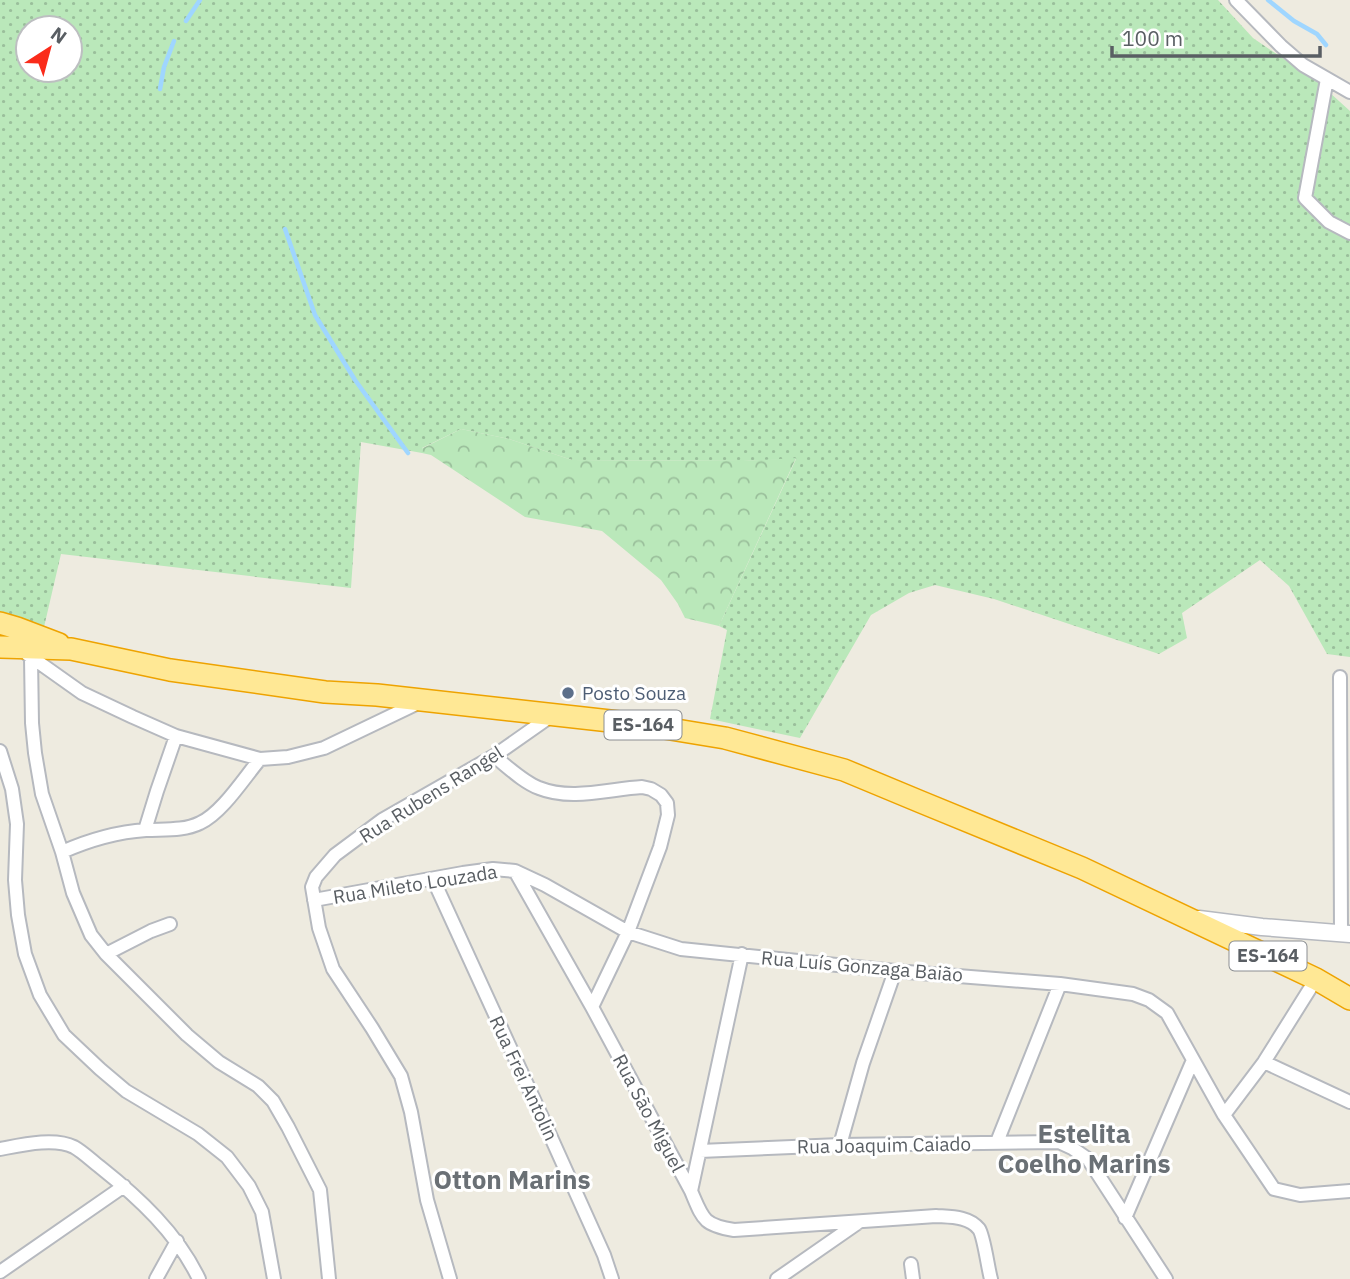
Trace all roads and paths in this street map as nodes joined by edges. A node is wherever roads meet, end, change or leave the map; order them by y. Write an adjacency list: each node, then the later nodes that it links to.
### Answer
1 (1236, 0): 2 (street)
2 (1327, 79): 3 (street); 5 (street)
3 (1345, 90): 4 (street)
4 (1350, 99)
5 (1350, 233)
6 (0, 623): 8 (highway, ES-164)
7 (0, 647): 9 (highway, ES-164)
8 (71, 649): 9 (highway, ES-164); 11 (highway, ES-164)
9 (26, 653): 13 (street); 18 (street)
10 (1340, 677): 25 (street)
11 (424, 700): 12 (highway, ES-164); 16 (street)
12 (551, 715): 15 (street, Rua Rubens Rangel); 22 (highway, ES-164)
13 (176, 736): 16 (street); 17 (street)
14 (0, 751): 51 (street)
15 (494, 756): 21 (street, Rua Rubens Rangel); 24 (street)
16 (260, 760): 17 (street)
17 (145, 830): 18 (street)
18 (62, 852): 26 (street)
19 (515, 871): 20 (street, Rua Mileto Louzada); 24 (street, Rua Luís Gonzaga Baião); 32 (street, Rua São Miguel)
20 (433, 879): 21 (street, Rua Mileto Louzada); 54 (street, Rua Frei Antolin)
21 (314, 900): 53 (street)
22 (1184, 916): 25 (street); 29 (highway, ES-164)
23 (170, 924): 26 (street)
24 (628, 932): 27 (street, Rua Luís Gonzaga Baião); 32 (street)
25 (1345, 934)
26 (106, 954): 52 (street)
27 (742, 954): 28 (street, Rua Luís Gonzaga Baião); 40 (street)
28 (895, 971): 30 (street, Rua Luís Gonzaga Baião); 38 (street)
29 (1316, 979): 31 (highway, ES-164); 34 (street)
30 (1060, 984): 33 (street, Rua Luís Gonzaga Baião); 37 (street)
31 (1350, 999)
32 (592, 1007): 42 (street, Rua São Miguel)
33 (1193, 1060): 36 (street, Rua Luís Gonzaga Baião); 44 (street)
34 (1264, 1062): 35 (street); 36 (street)
35 (1350, 1102)
36 (1224, 1115): 43 (street, Rua Luís Gonzaga Baião)
37 (997, 1142): 38 (street, Rua Joaquim Caiado); 44 (street, Rua Joaquim Caiado)
38 (839, 1145): 40 (street, Rua Joaquim Caiado)
39 (0, 1149): 41 (street)
40 (700, 1151): 42 (street)
41 (124, 1186): 46 (street); 48 (street)
42 (691, 1191): 45 (street, Rua São Miguel)
43 (1350, 1191)
44 (1125, 1218): 58 (street, Rua Joaquim Caiado)
45 (859, 1221): 55 (street); 57 (street)
46 (177, 1241): 49 (street); 50 (street)
47 (911, 1264): 56 (street)
48 (0, 1272)
49 (156, 1279)
50 (199, 1279)
51 (274, 1279)
52 (330, 1279)
53 (450, 1279)
54 (612, 1279)
55 (777, 1279)
56 (913, 1279)
57 (991, 1279)
58 (1166, 1279)

